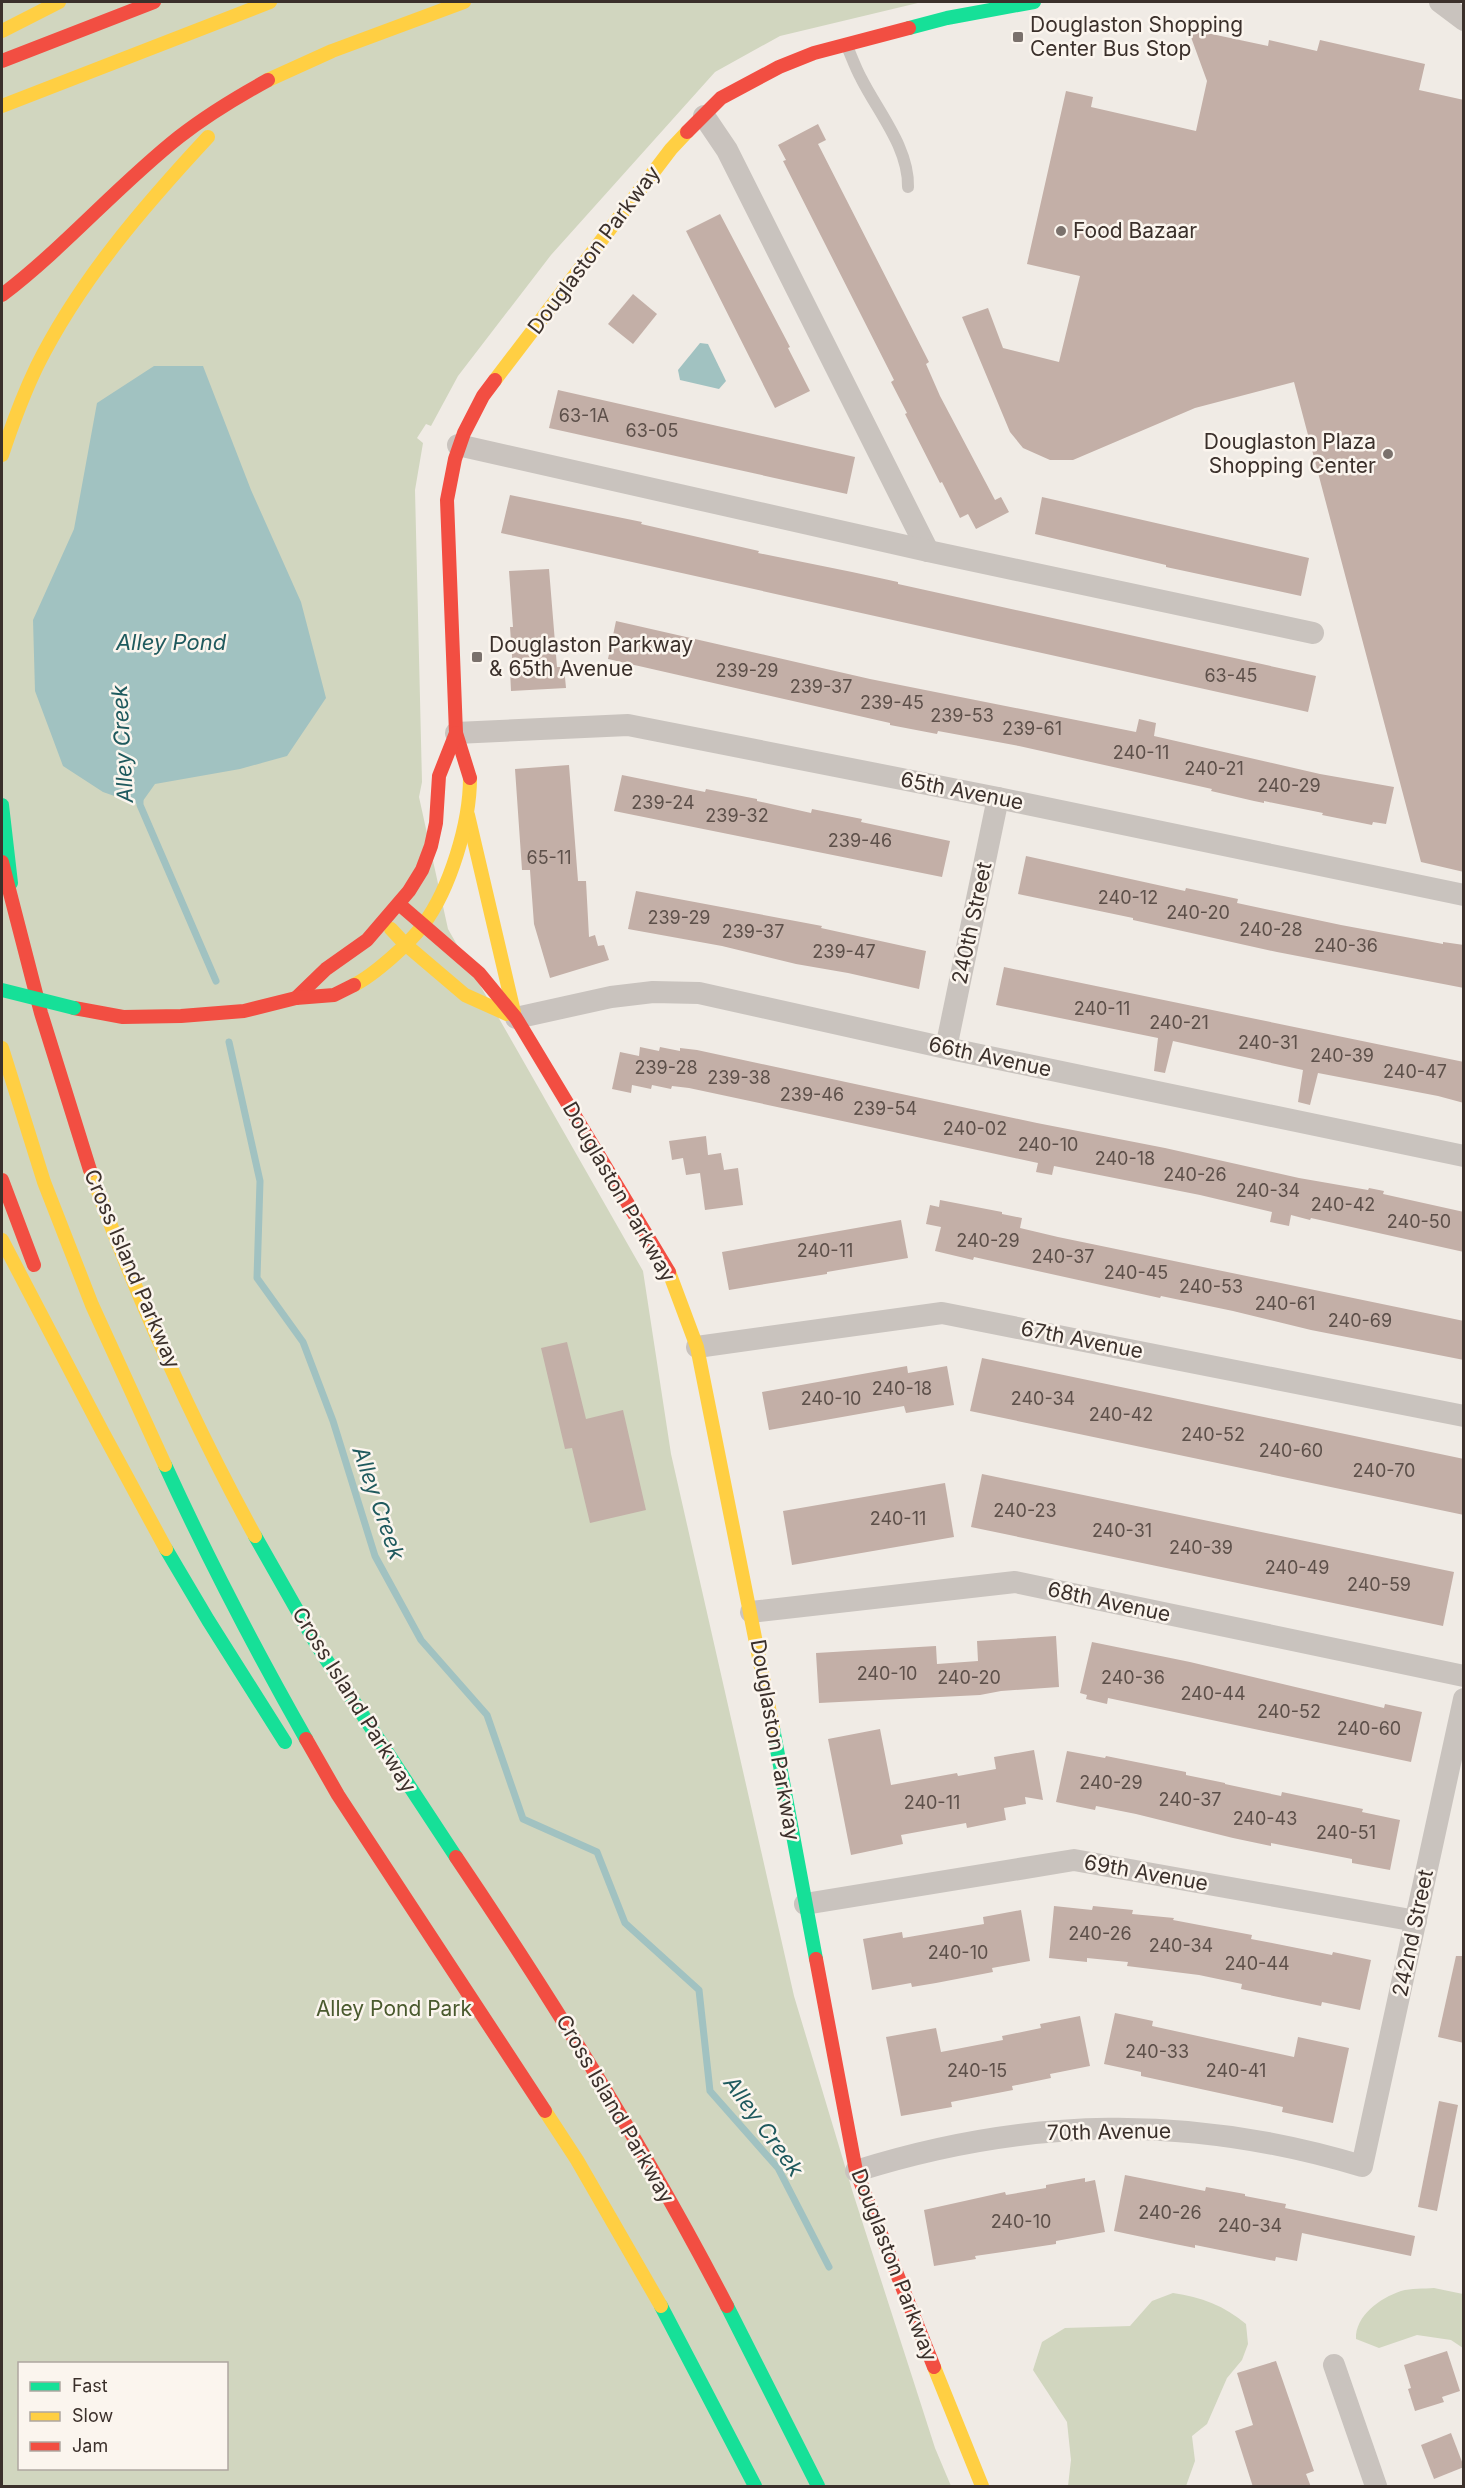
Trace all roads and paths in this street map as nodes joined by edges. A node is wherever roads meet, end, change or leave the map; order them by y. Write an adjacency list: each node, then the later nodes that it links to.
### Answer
1 (58, 2): 8 (main road)
2 (154, 2): 11 (main road)
3 (270, 2): 12 (main road)
4 (464, 2): 10 (main road)
5 (1034, 2): 9 (main road, Douglaston Parkway)
6 (1440, 2): 7 (street)
7 (1464, 20)
8 (2, 32)
9 (846, 44): 13 (main road, Douglaston Parkway); 16 (lane)
10 (327, 54): 14 (main road); 17 (main road)
11 (2, 61)
12 (2, 106)
13 (704, 116): 18 (main road, Douglaston Parkway); 20 (street)
14 (231, 117)
15 (215, 130): 19 (main road)
16 (908, 187)
17 (2, 295)
18 (458, 445): 20 (street); 22 (main road, Douglaston Parkway)
19 (2, 455)
20 (928, 551): 21 (street)
21 (1313, 633)
22 (456, 733): 23 (street, 65th Avenue); 25 (main road, Douglaston Parkway); 28 (main road, Douglaston Parkway)
23 (998, 798): 27 (street, 65th Avenue); 37 (street, 240th Street)
24 (2, 805): 29 (main road)
25 (467, 813): 31 (main road, Douglaston Parkway); 35 (main road, Douglaston Parkway)
26 (2, 862): 29 (main road, Cross Island Parkway)
27 (1464, 895)
28 (399, 904): 30 (main road, Douglaston Parkway); 31 (main road, Douglaston Parkway)
29 (16, 921): 58 (main road, Cross Island Parkway)
30 (384, 922): 32 (main road); 34 (main road, Douglaston Parkway)
31 (422, 927): 32 (main road, Douglaston Parkway); 35 (main road, Douglaston Parkway)
32 (405, 944): 34 (main road, Douglaston Parkway); 35 (main road)
33 (2, 990): 34 (main road, Douglaston Parkway, bridge)
34 (296, 998)
35 (516, 1018): 37 (street, 66th Avenue); 43 (main road, Douglaston Parkway)
36 (2, 1048): 53 (main road)
37 (946, 1048): 38 (street, 66th Avenue)
38 (1464, 1156)
39 (2, 1180): 41 (main road)
40 (2, 1240): 47 (main road)
41 (41, 1281)
42 (50, 1301): 47 (main road)
43 (698, 1347): 44 (street, 67th Avenue); 45 (main road, Douglaston Parkway)
44 (1464, 1416)
45 (752, 1612): 46 (street, 68th Avenue); 51 (main road, Douglaston Parkway)
46 (1464, 1676)
47 (245, 1682): 49 (main road)
48 (1464, 1699): 52 (street, 242nd Street)
49 (296, 1757)
50 (321, 1794): 53 (main road)
51 (805, 1904): 52 (street, 69th Avenue); 55 (main road, Douglaston Parkway)
52 (1416, 1921): 54 (street, 242nd Street)
53 (489, 2025): 57 (main road)
54 (1362, 2166): 55 (street, 70th Avenue)
55 (856, 2171): 59 (main road, Douglaston Parkway)
56 (1334, 2365): 60 (street)
57 (755, 2487)
58 (818, 2487)
59 (982, 2487)
60 (1376, 2487)

